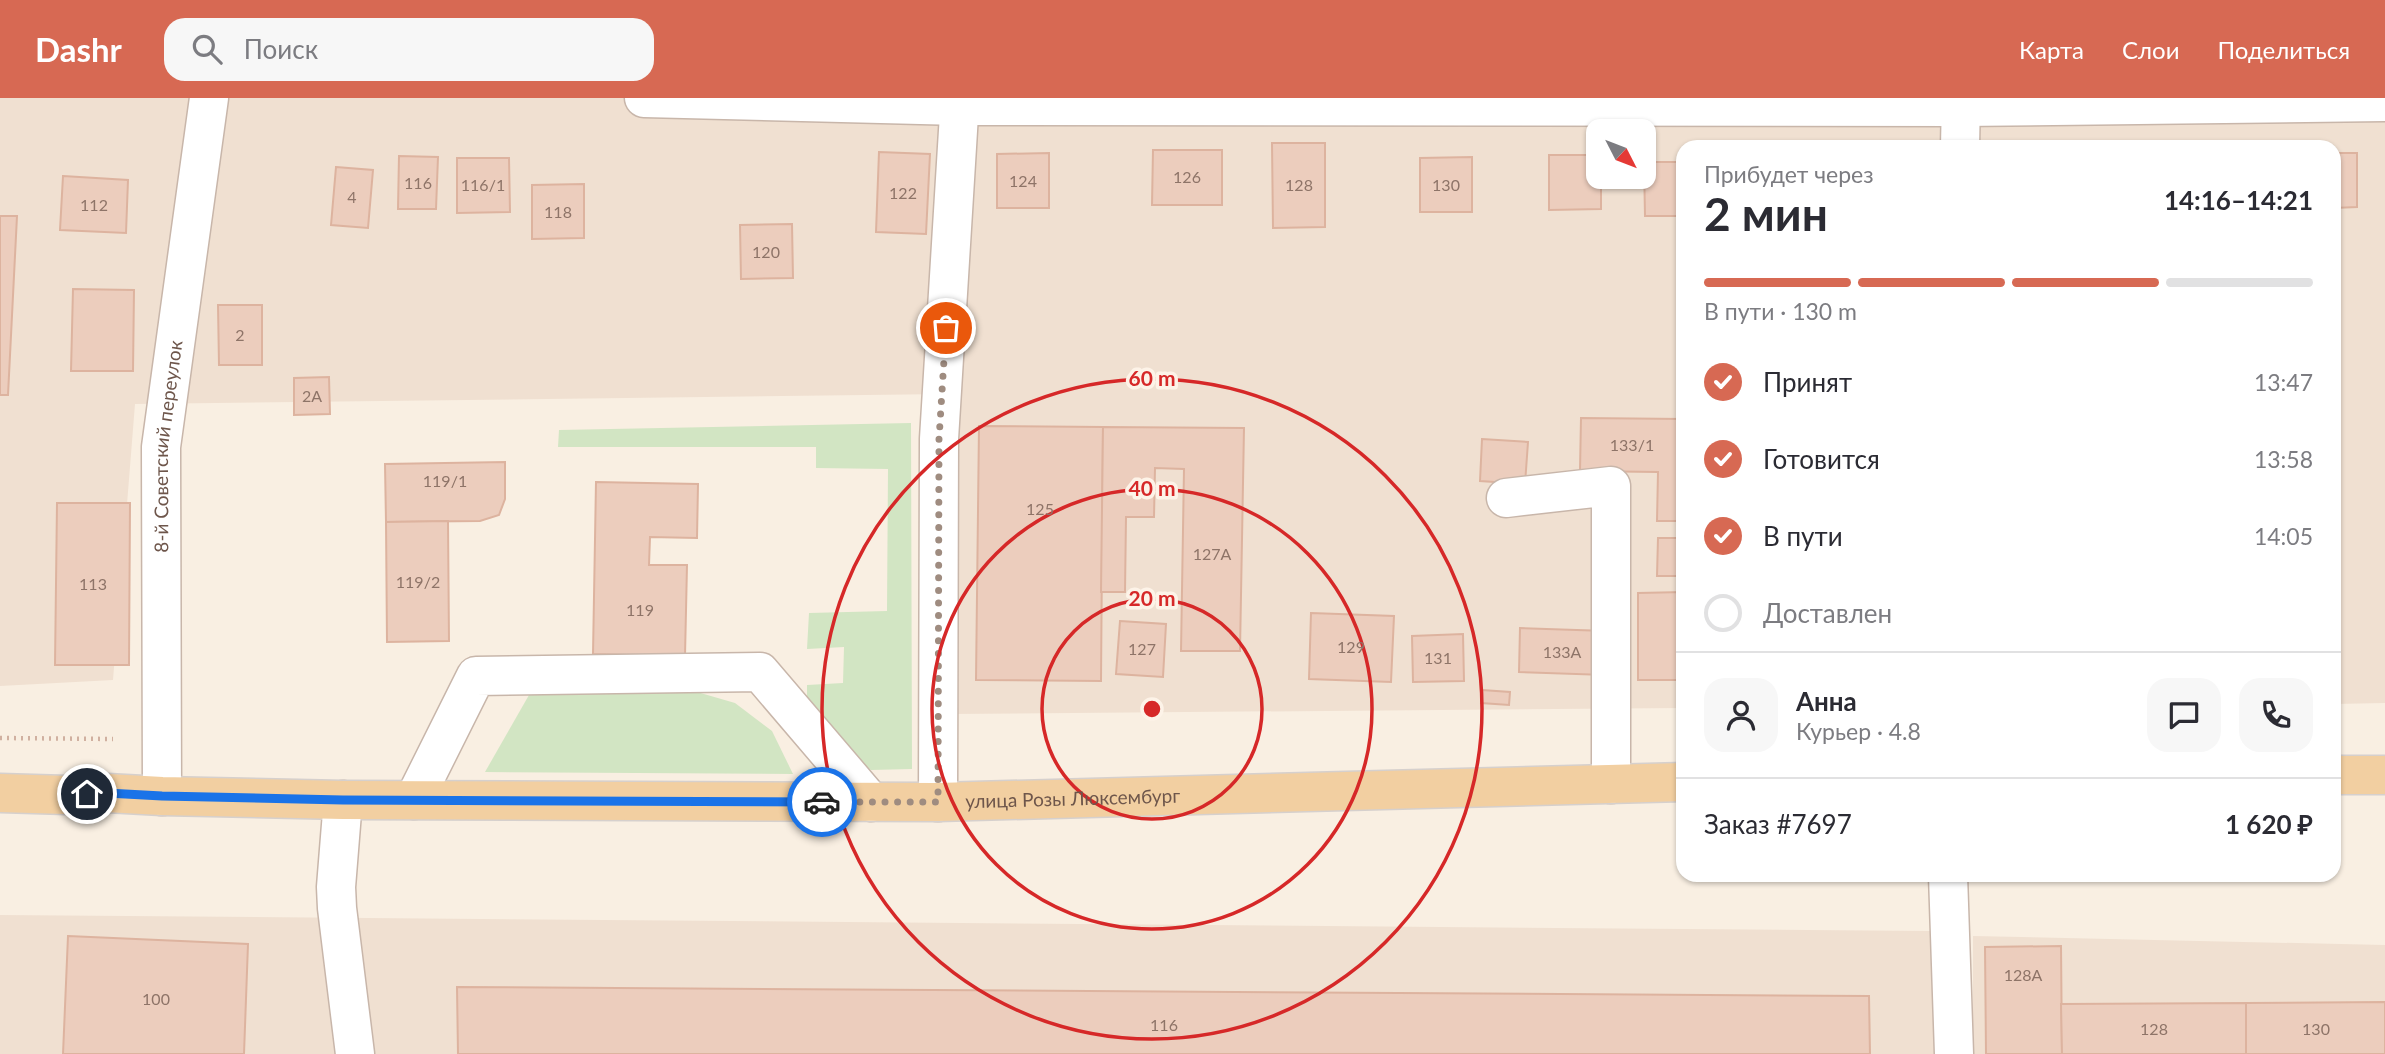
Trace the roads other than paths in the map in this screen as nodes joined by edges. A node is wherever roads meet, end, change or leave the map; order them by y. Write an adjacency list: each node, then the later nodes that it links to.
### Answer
1 (209, 98): 13 (street, 8-й Советский переулок)
2 (644, 98): 3 (street)
3 (960, 102): 5 (street); 17 (street)
4 (2385, 102): 5 (street)
5 (1961, 103): 6 (street)
6 (1960, 140)
7 (1506, 498): 11 (street)
8 (2341, 775): 9 (main road)
9 (2385, 775)
10 (1676, 782): 11 (main road, улица Розы Люксембург)
11 (1611, 784): 17 (main road, улица Розы Люксембург)
12 (0, 793): 13 (main road, улица Розы Люксембург)
13 (162, 796): 14 (main road, улица Розы Люксембург)
14 (343, 800): 15 (main road, улица Розы Люксембург); 19 (street)
15 (414, 800): 16 (main road, улица Розы Люксембург); 16 (street)
16 (871, 802): 17 (main road, улица Розы Люксембург)
17 (938, 802)
18 (1948, 882): 20 (street)
19 (355, 1054)
20 (1954, 1054)

